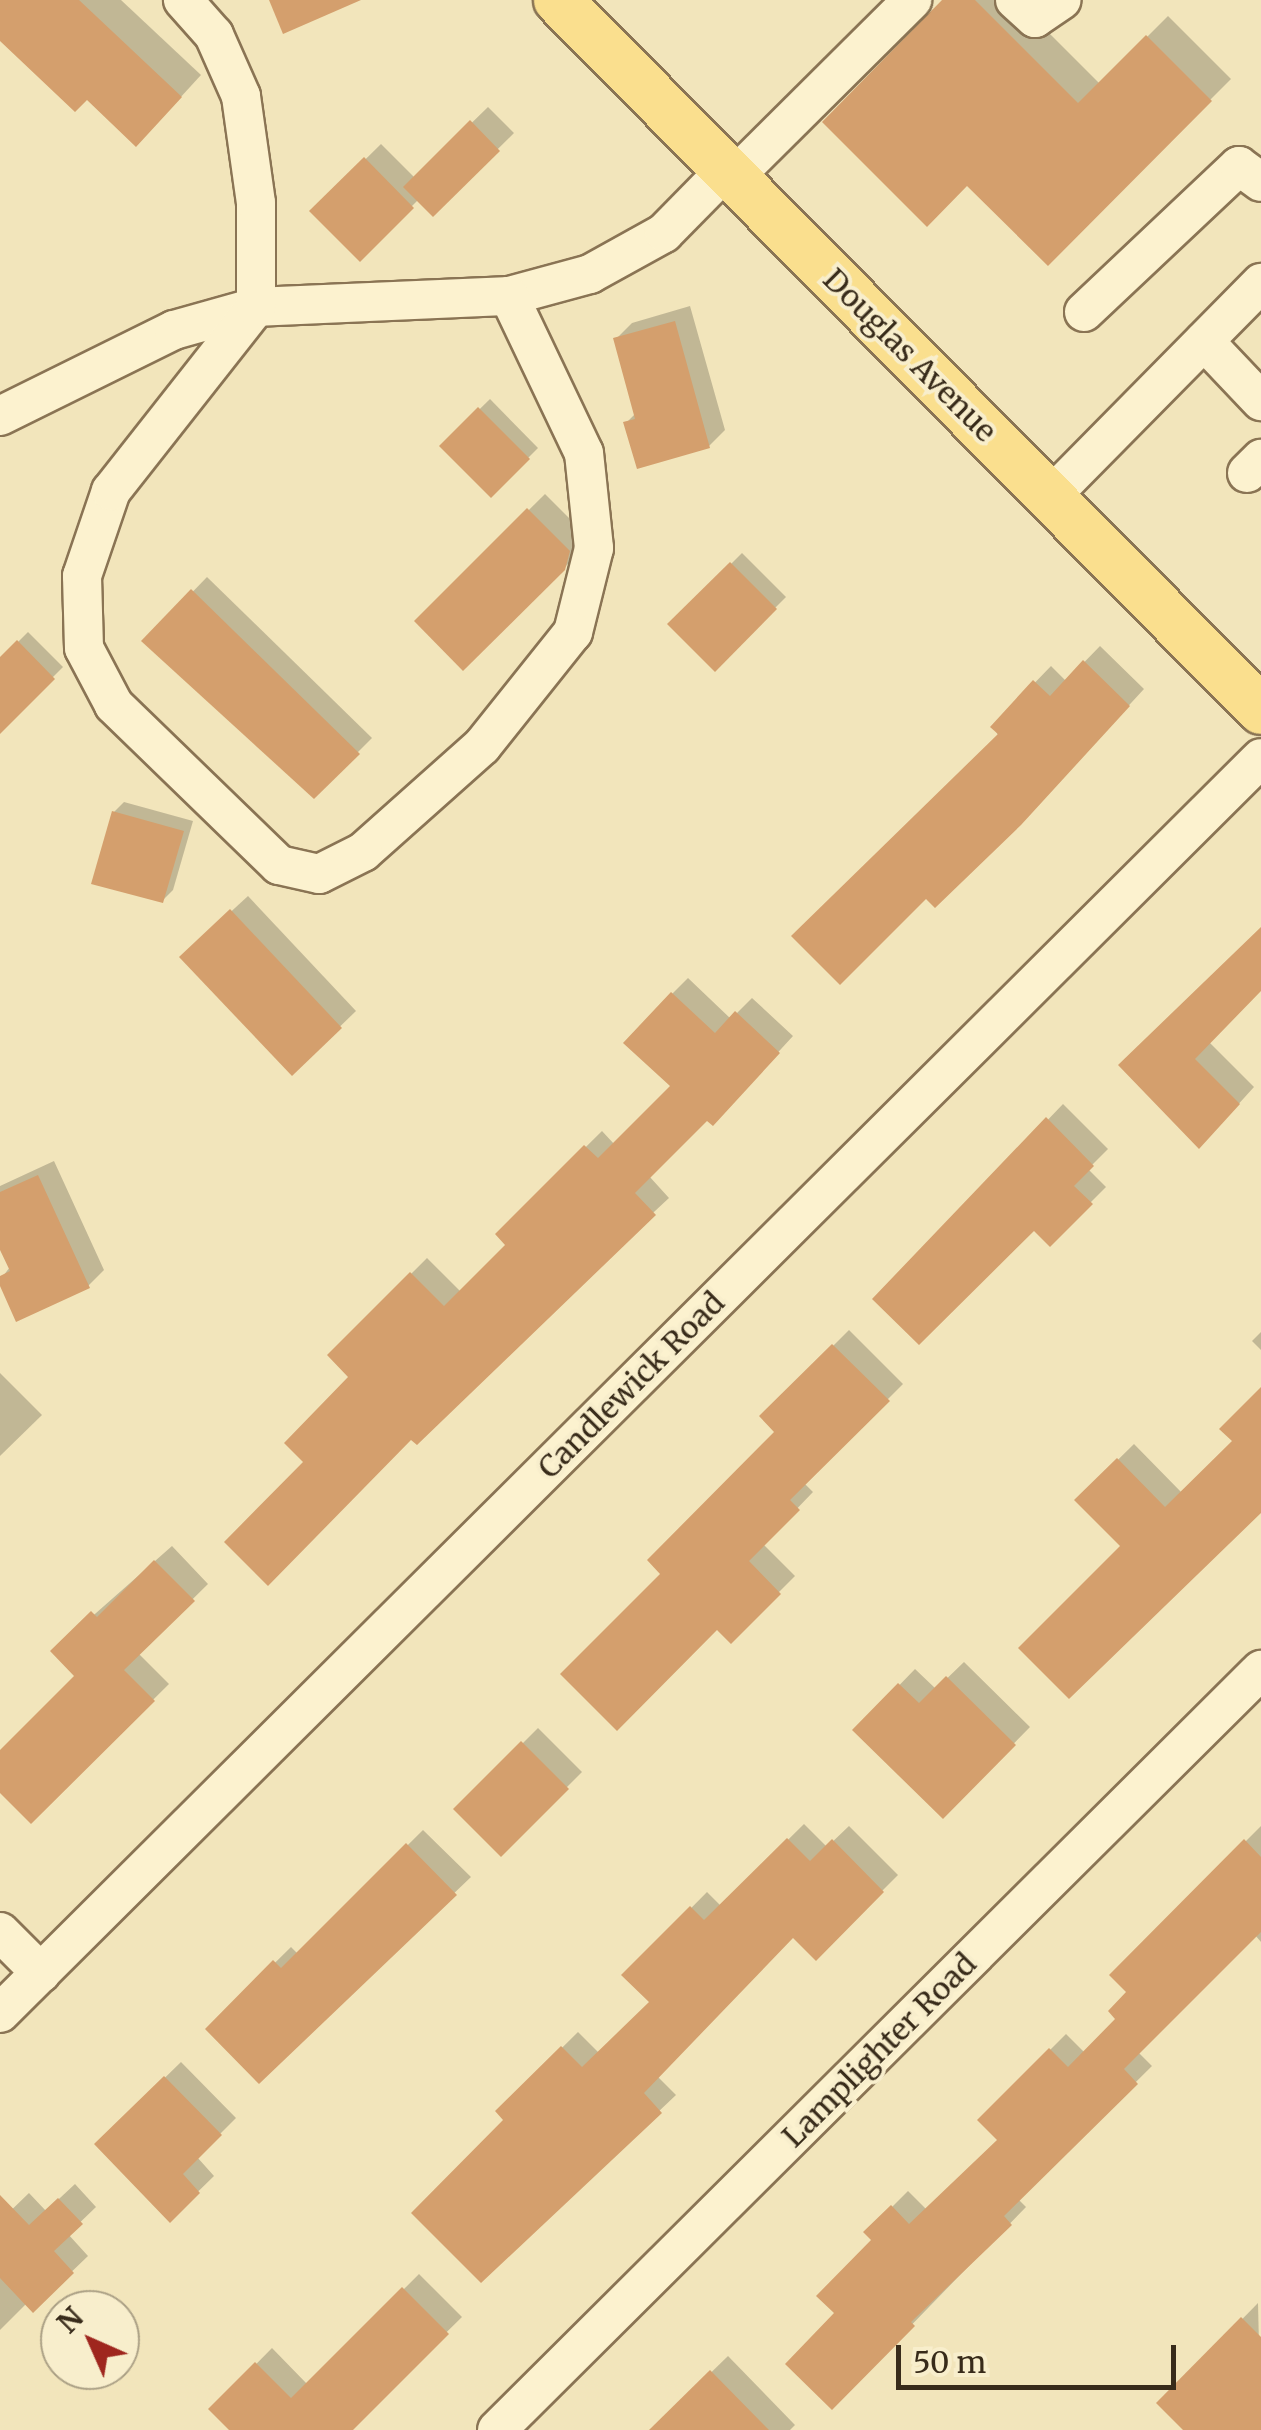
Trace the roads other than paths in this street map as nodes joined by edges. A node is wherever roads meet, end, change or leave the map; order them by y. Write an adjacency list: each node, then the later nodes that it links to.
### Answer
1 (183, 0): 10 (street)
2 (558, 0): 6 (main road, Douglas Avenue)
3 (912, 0): 6 (street)
4 (1015, 0): 5 (street)
5 (1062, 0)
6 (728, 175): 9 (street); 15 (main road, Douglas Avenue)
7 (1261, 182): 11 (street)
8 (1261, 283): 12 (street)
9 (509, 296): 10 (street); 10 (street)
10 (256, 307): 14 (street)
11 (1084, 312)
12 (1204, 341): 13 (street); 15 (street)
13 (1261, 401)
14 (0, 416)
15 (1052, 496): 16 (main road, Douglas Avenue)
16 (1261, 710)
17 (1261, 758): 20 (street, Candlewick Road)
18 (1261, 1670): 22 (street, Lamplighter Road)
19 (0, 1932): 20 (street)
20 (41, 1973): 21 (street, Candlewick Road)
21 (0, 2013)
22 (497, 2430)

